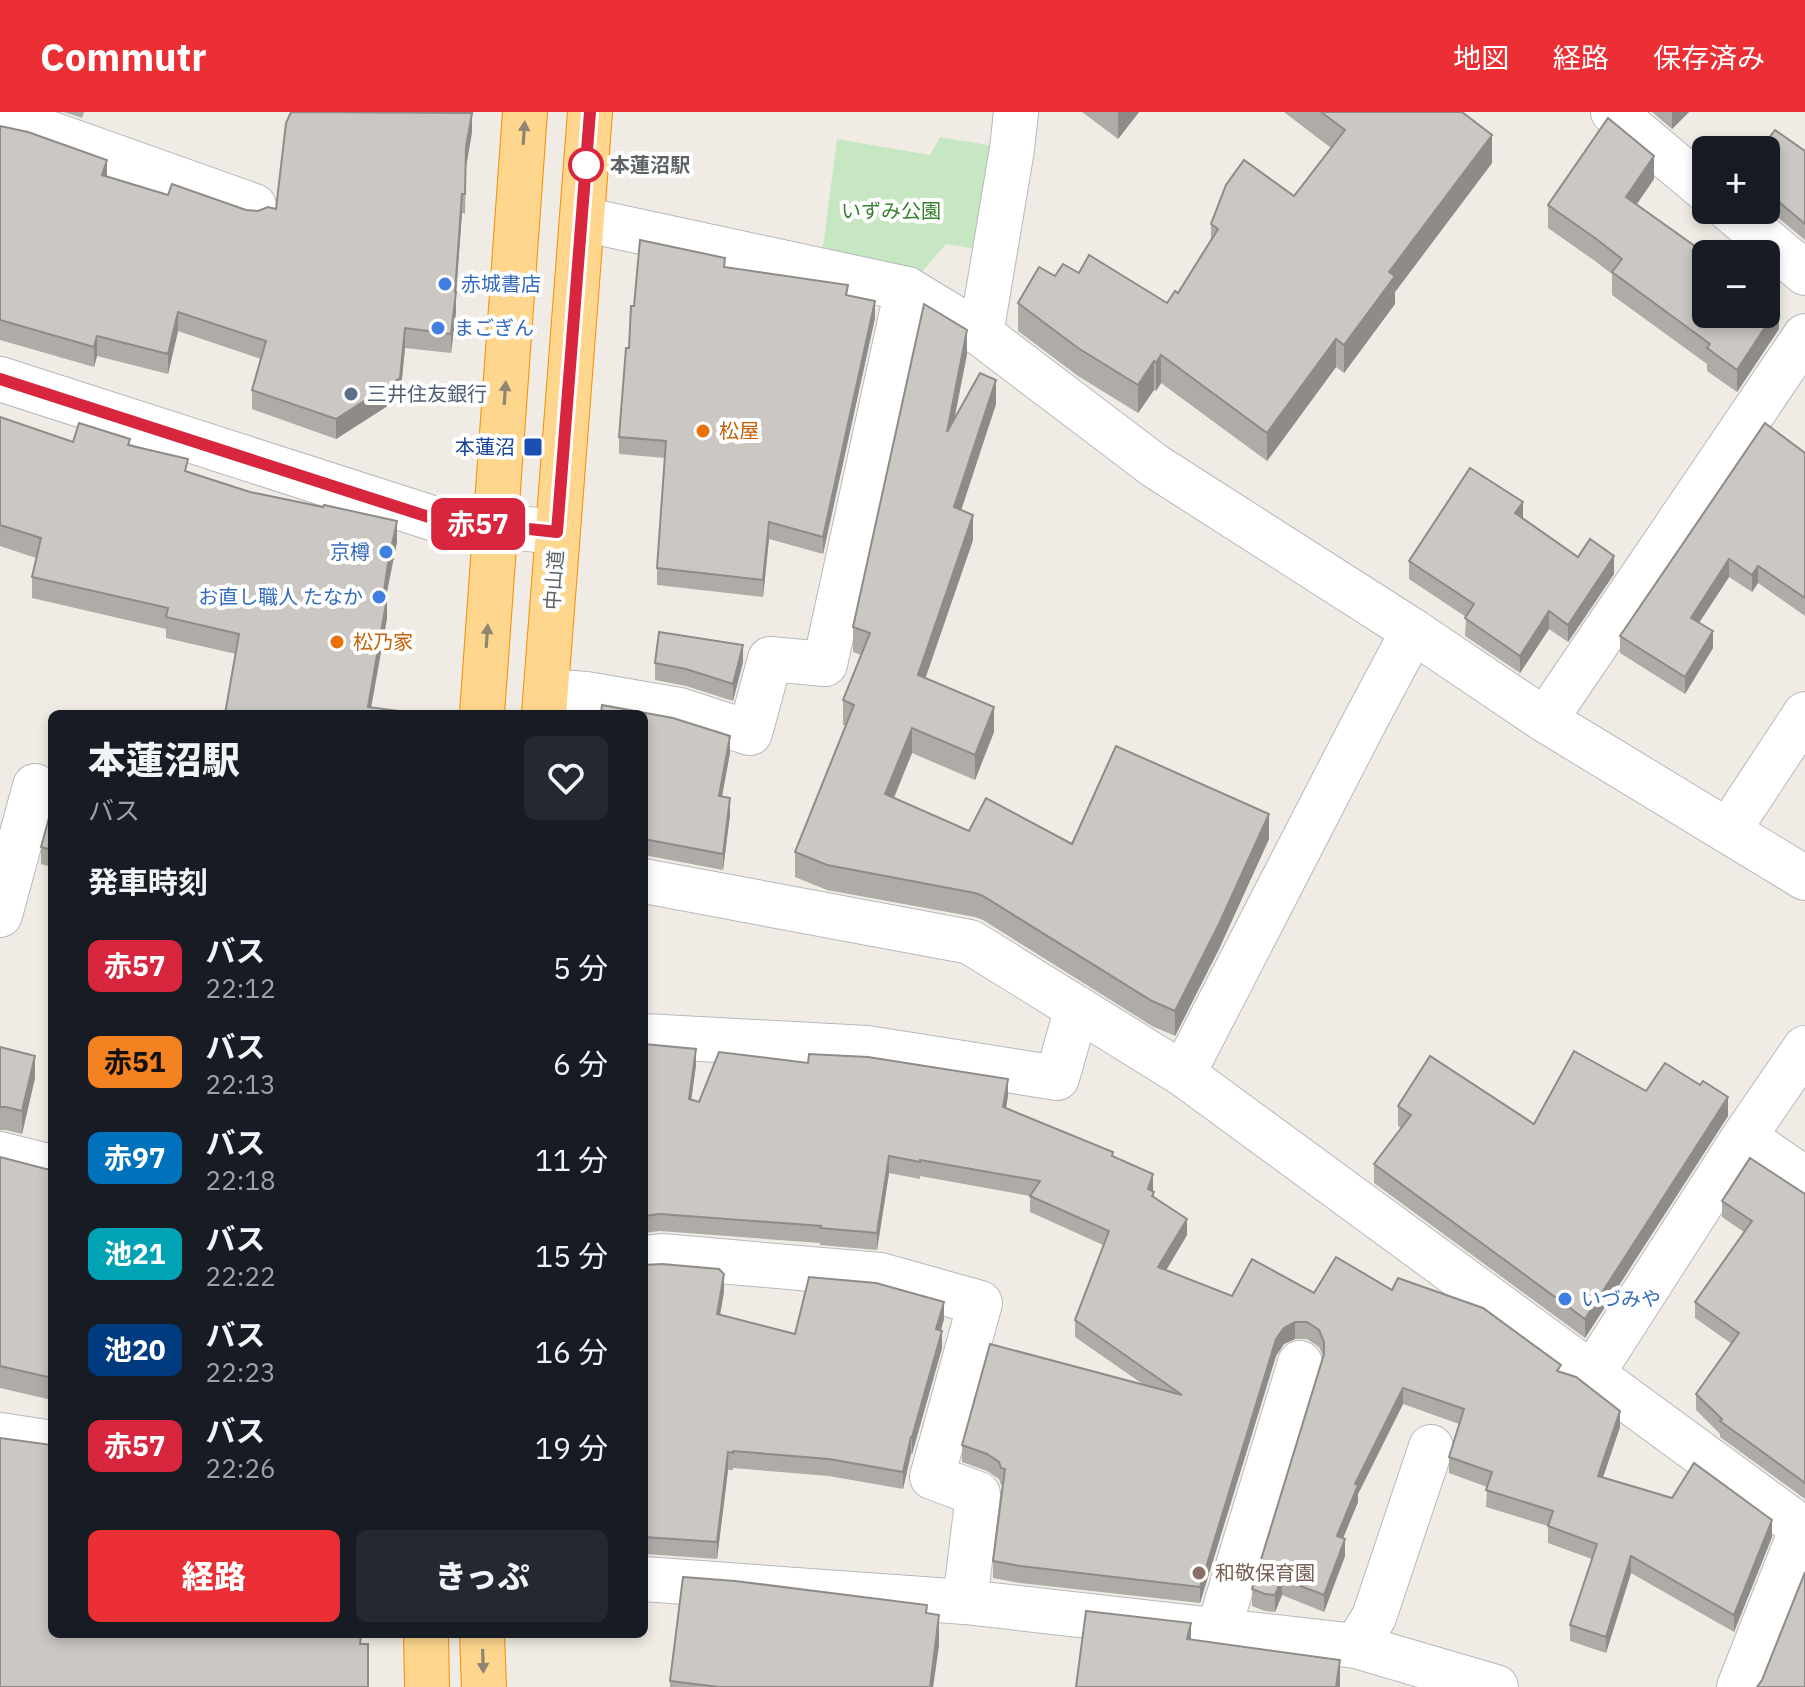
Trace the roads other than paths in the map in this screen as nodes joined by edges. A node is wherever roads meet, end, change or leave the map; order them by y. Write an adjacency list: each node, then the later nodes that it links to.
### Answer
1 (525, 112): 15 (highway, one-way to 1)
2 (590, 112): 8 (highway, 中山道)
3 (1016, 112): 12 (street)
4 (1613, 112): 6 (street)
5 (0, 120): 7 (street)
6 (1692, 178)
7 (254, 206)
8 (582, 219): 11 (street); 16 (highway, 中山道)
9 (1747, 224): 10 (street)
10 (1805, 273)
11 (907, 289): 12 (street); 18 (street)
12 (981, 334): 17 (street)
13 (1805, 336): 21 (street)
14 (0, 379): 15 (street)
15 (495, 526): 16 (street); 19 (highway, one-way to 15)
16 (557, 532): 18 (highway, 中山道)
17 (1413, 631): 21 (street); 30 (street)
18 (545, 702)
19 (482, 710)
20 (1805, 714): 23 (street)
21 (1545, 720): 23 (street)
22 (29, 784): 26 (street)
23 (1728, 831): 24 (street)
24 (1805, 878)
25 (648, 882): 27 (street)
26 (0, 915)
27 (1077, 1008): 28 (street); 30 (street)
28 (648, 1036)
29 (1805, 1048): 31 (street)
30 (1183, 1074): 37 (street)
31 (1744, 1137): 34 (street); 37 (street)
32 (0, 1154): 33 (street)
33 (48, 1166)
34 (1805, 1179)
35 (648, 1258): 43 (street)
36 (1300, 1363): 44 (street)
37 (1592, 1374): 41 (street)
38 (0, 1435): 39 (street)
39 (48, 1442)
40 (1431, 1447): 47 (street)
41 (1804, 1529): 51 (street)
42 (648, 1579): 43 (street)
43 (965, 1602): 44 (street)
44 (1218, 1631): 47 (street)
45 (426, 1638): 48 (highway)
46 (482, 1638): 49 (highway, one-way to 49)
47 (1356, 1646): 50 (street)
48 (427, 1687)
49 (484, 1687)
50 (1496, 1687)
51 (1739, 1687)

